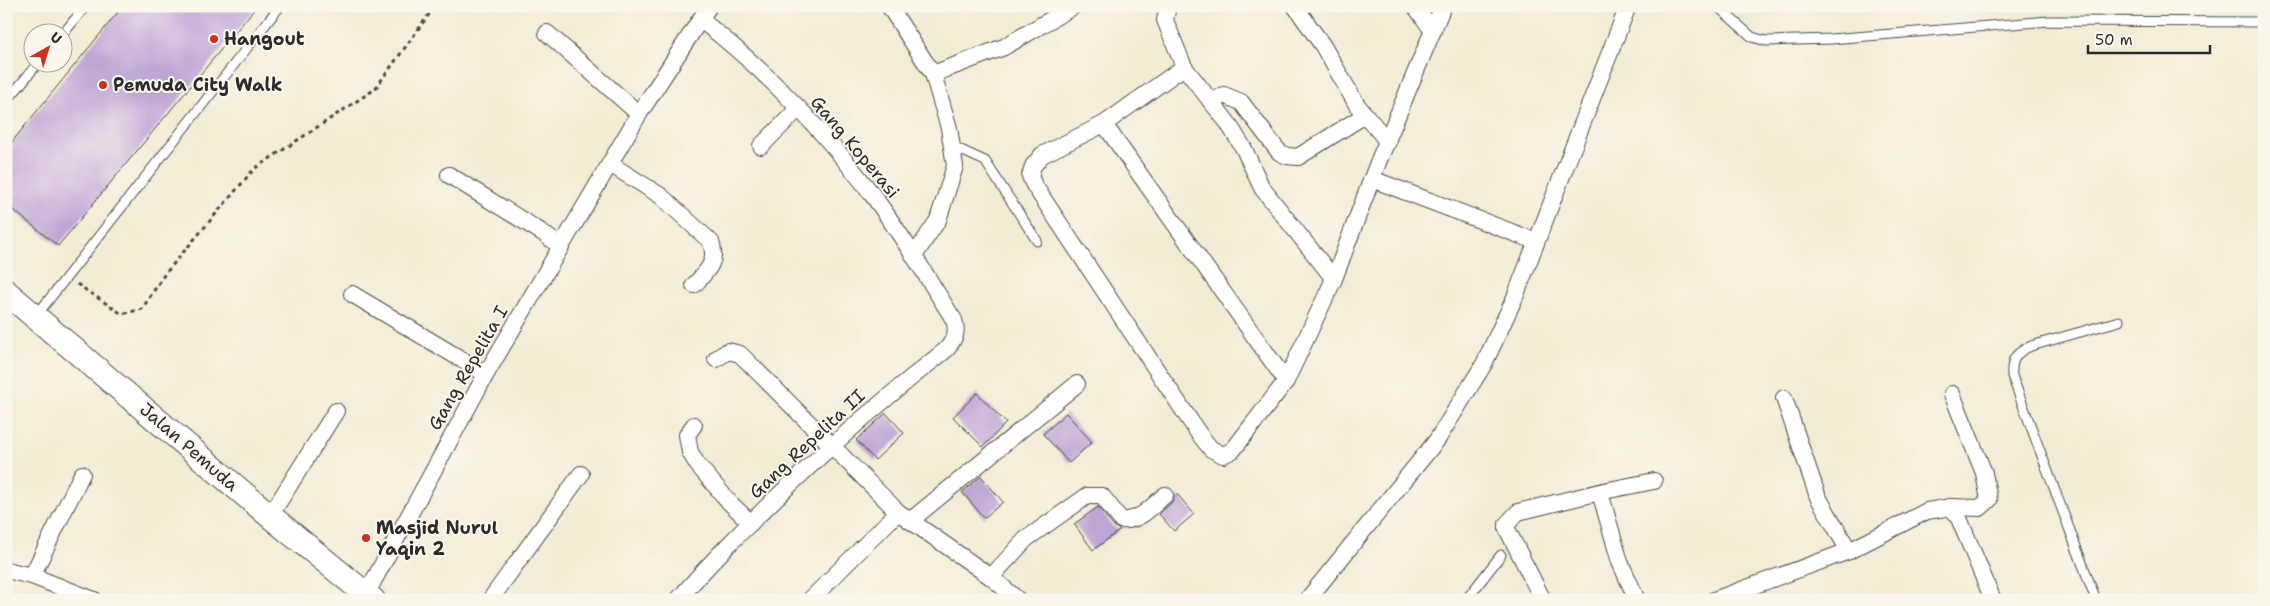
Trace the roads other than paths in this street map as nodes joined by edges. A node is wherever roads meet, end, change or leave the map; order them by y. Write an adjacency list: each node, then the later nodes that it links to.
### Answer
1 (86, 6): 13 (lane)
2 (280, 6): 39 (lane)
3 (889, 6): 18 (street)
4 (1074, 6): 18 (street)
5 (1168, 6): 16 (street)
6 (1295, 6): 23 (street)
7 (1414, 6): 14 (street)
8 (1443, 6): 14 (street)
9 (1628, 6): 32 (street)
10 (1717, 6): 12 (lane)
11 (705, 13): 21 (street, Gang Koperasi); 22 (street, Gang Repelita I)
12 (2264, 22)
13 (72, 23)
14 (1432, 31): 25 (street)
15 (547, 33): 22 (street)
16 (1184, 67): 20 (street); 24 (street)
17 (31, 72): 19 (lane)
18 (932, 74): 27 (street)
19 (6, 102)
20 (1211, 102): 23 (street); 35 (street)
21 (798, 109): 26 (street); 34 (street, Gang Koperasi)
22 (639, 114): 28 (street, Gang Repelita I)
23 (1365, 115): 25 (street)
24 (1104, 124): 44 (street); 44 (street)
25 (1388, 142): 30 (street)
26 (761, 146)
27 (952, 146): 31 (lane); 34 (street)
28 (610, 164): 33 (street, Gang Repelita I); 36 (street)
29 (449, 175): 33 (street)
30 (1372, 179): 32 (street); 35 (street)
31 (1037, 240)
32 (1535, 241): 71 (street)
33 (561, 247): 43 (street, Gang Repelita I)
34 (914, 256): 40 (street, Gang Koperasi)
35 (1334, 279): 44 (street)
36 (694, 285)
37 (352, 294): 43 (street)
38 (7, 297): 39 (main road, Jalan Pemuda)
39 (36, 316): 57 (main road, Jalan Pemuda)
40 (954, 320): 50 (street, Gang Repelita II)
41 (2119, 320): 77 (lane)
42 (716, 359): 50 (street)
43 (486, 374): 65 (street, Gang Repelita I)
44 (1286, 381)
45 (1077, 384): 58 (street)
46 (1952, 394): 56 (street)
47 (1784, 398): 60 (street)
48 (336, 411): 57 (street)
49 (694, 425): 59 (street)
50 (832, 445): 58 (street); 59 (street, Gang Repelita II)
51 (82, 474): 63 (street)
52 (581, 474): 67 (street)
53 (1654, 480): 54 (street)
54 (1604, 491): 73 (street); 74 (street)
55 (1165, 495): 64 (street)
56 (1951, 507): 60 (street); 76 (street)
57 (270, 516): 65 (main road, Jalan Pemuda)
58 (904, 516): 64 (street); 69 (street)
59 (751, 523): 68 (street, Gang Repelita II)
60 (1849, 551): 75 (street)
61 (1501, 555): 72 (lane)
62 (6, 570): 63 (street)
63 (32, 576): 66 (street)
64 (991, 577): 70 (street)
65 (367, 598)
66 (94, 600)
67 (490, 600)
68 (678, 600)
69 (810, 600)
70 (1018, 600)
71 (1307, 600)
72 (1466, 600)
73 (1543, 600)
74 (1637, 600)
75 (1714, 600)
76 (1993, 600)
77 (2096, 600)

